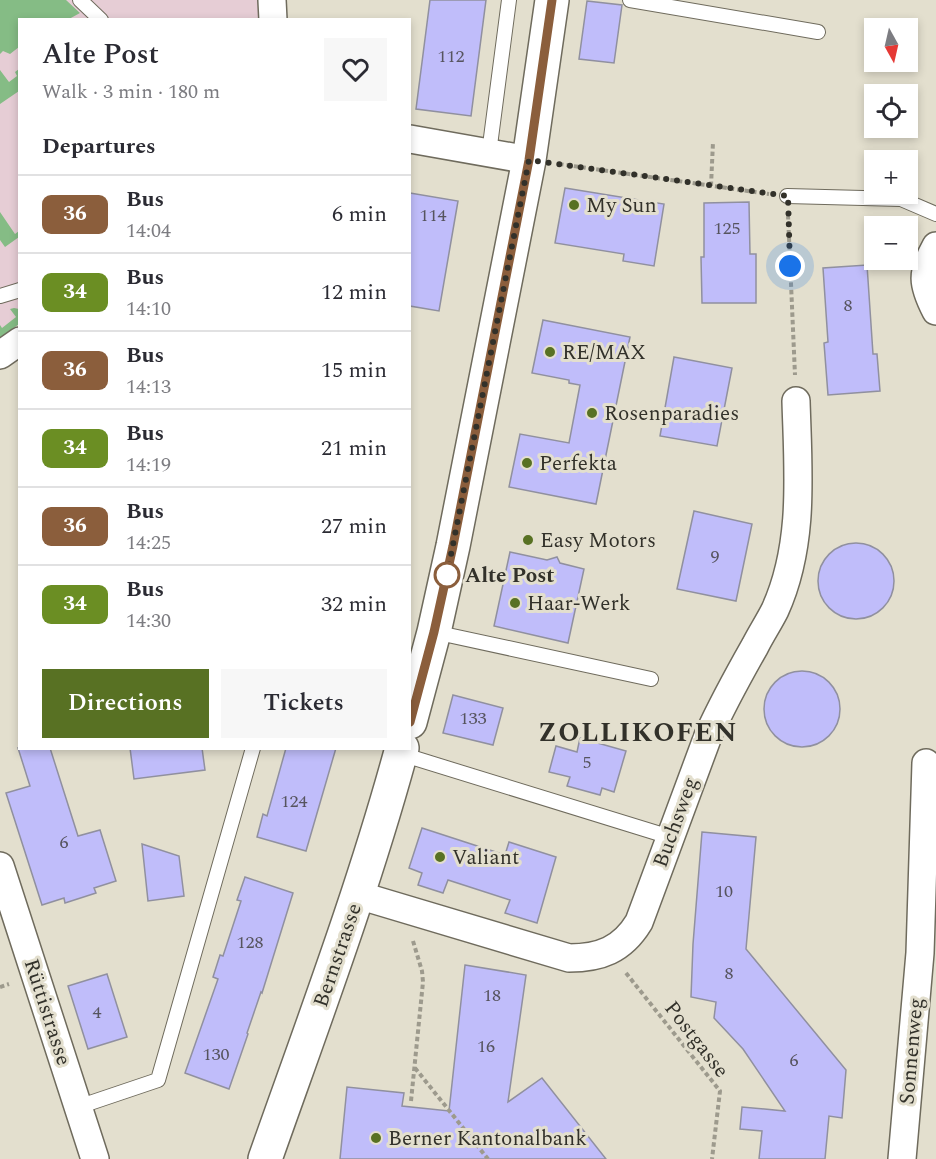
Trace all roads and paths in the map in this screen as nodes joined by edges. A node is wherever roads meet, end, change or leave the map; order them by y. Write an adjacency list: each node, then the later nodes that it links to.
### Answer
1 (80, 0): 6 (lane)
2 (272, 0): 7 (street)
3 (509, 0): 11 (lane)
4 (552, 0): 12 (main road)
5 (630, 0): 8 (lane)
6 (99, 18)
7 (273, 18)
8 (819, 32)
9 (411, 139): 11 (street)
10 (713, 142): 13 (path)
11 (489, 153): 12 (street)
12 (529, 160): 13 (path); 23 (main road)
13 (711, 186): 14 (path)
14 (788, 196): 15 (lane); 22 (path)
15 (936, 214)
16 (936, 246): 19 (street)
17 (18, 291): 18 (lane)
18 (0, 296)
19 (936, 311)
20 (18, 342): 21 (street)
21 (0, 355)
22 (796, 402): 29 (street, Buchsweg)
23 (434, 632): 24 (lane); 25 (main road)
24 (651, 679)
25 (411, 718)
26 (252, 750): 36 (lane)
27 (401, 751): 29 (lane); 31 (main road, Bernstrasse)
28 (926, 763): 41 (street, Sonnenweg)
29 (670, 837): 33 (street, Buchsweg)
30 (0, 866): 36 (street, Rüttistrasse)
31 (358, 895): 32 (street, Buchsweg); 38 (main road, Bernstrasse)
32 (403, 909): 33 (street, Buchsweg); 34 (path)
33 (609, 951): 40 (path, Postgasse)
34 (415, 1067): 35 (path); 39 (path)
35 (411, 1101)
36 (78, 1107): 37 (street, Rüttistrasse)
37 (95, 1159)
38 (265, 1159)
39 (488, 1159)
40 (712, 1159)
41 (902, 1159)

